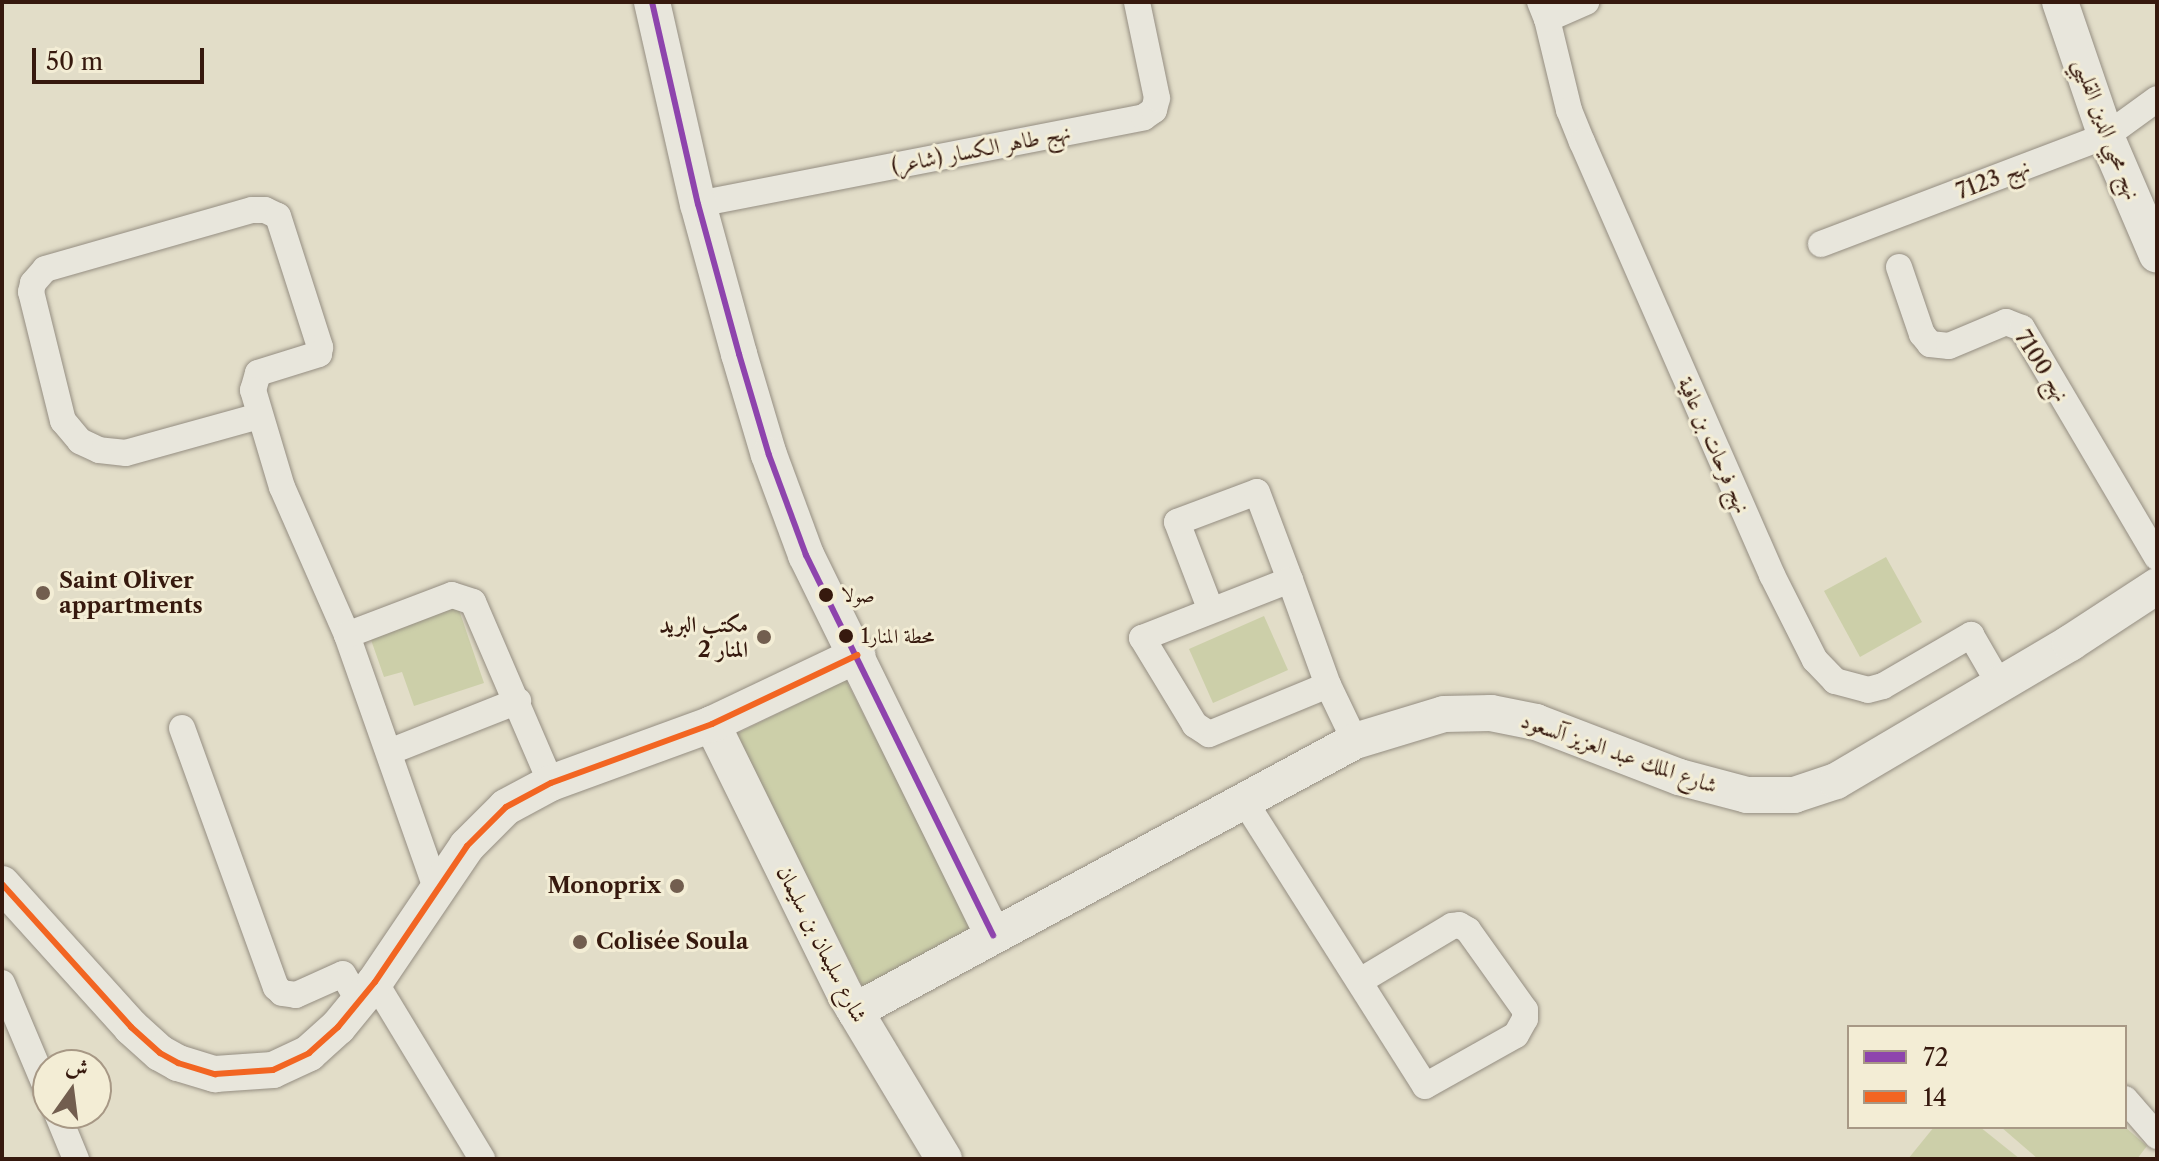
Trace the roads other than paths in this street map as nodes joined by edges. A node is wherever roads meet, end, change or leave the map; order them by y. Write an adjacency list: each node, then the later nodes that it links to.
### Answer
1 (652, 2): 8 (street)
2 (1137, 2): 8 (street, نهج طاهر الكسار (شاعر))
3 (1586, 2): 5 (street)
4 (2060, 2): 7 (street, نهج محيي الدين القليبي)
5 (1544, 10): 20 (street, نهج فرحات بن عافية)
6 (2157, 99): 7 (street, نهج 7123)
7 (2106, 136): 9 (street, نهج 7123); 10 (street, نهج محيي الدين القليبي)
8 (698, 204): 18 (street)
9 (1821, 244)
10 (2157, 255)
11 (1899, 267): 13 (street, نهج 7100)
12 (259, 416): 12 (street); 17 (street)
13 (2157, 557)
14 (1290, 580): 16 (street); 16 (street); 19 (street)
15 (2157, 586): 20 (street, شارع الملك عبد العزيز آلسعود)
16 (1210, 608): 19 (street)
17 (347, 635): 21 (street); 25 (street)
18 (857, 655): 22 (street); 30 (street)
19 (1328, 685): 24 (street)
20 (2000, 685): 24 (street, شارع الملك عبد العزيز آلسعود)
21 (518, 701): 25 (street); 26 (street)
22 (712, 724): 26 (street); 34 (street, شارع سليمان بن سليمان)
23 (182, 728): 33 (street)
24 (1355, 741): 27 (street, شارع الملك عبد العزيز آلسعود)
25 (389, 752): 29 (street)
26 (551, 783): 29 (street)
27 (1245, 802): 30 (street, شارع الملك عبد العزيز آلسعود); 31 (street)
28 (2, 884): 33 (street)
29 (436, 888): 33 (street)
30 (993, 935): 34 (street, شارع الملك عبد العزيز آلسعود)
31 (1360, 981): 31 (street)
32 (2, 983): 35 (street)
33 (367, 992): 40 (street)
34 (855, 1011): 41 (street, شارع سليمان بن سليمان)
35 (32, 1054)
36 (2127, 1101): 38 (street)
37 (64, 1129): 39 (street)
38 (2157, 1136)
39 (76, 1159)
40 (482, 1159)
41 (944, 1159)

